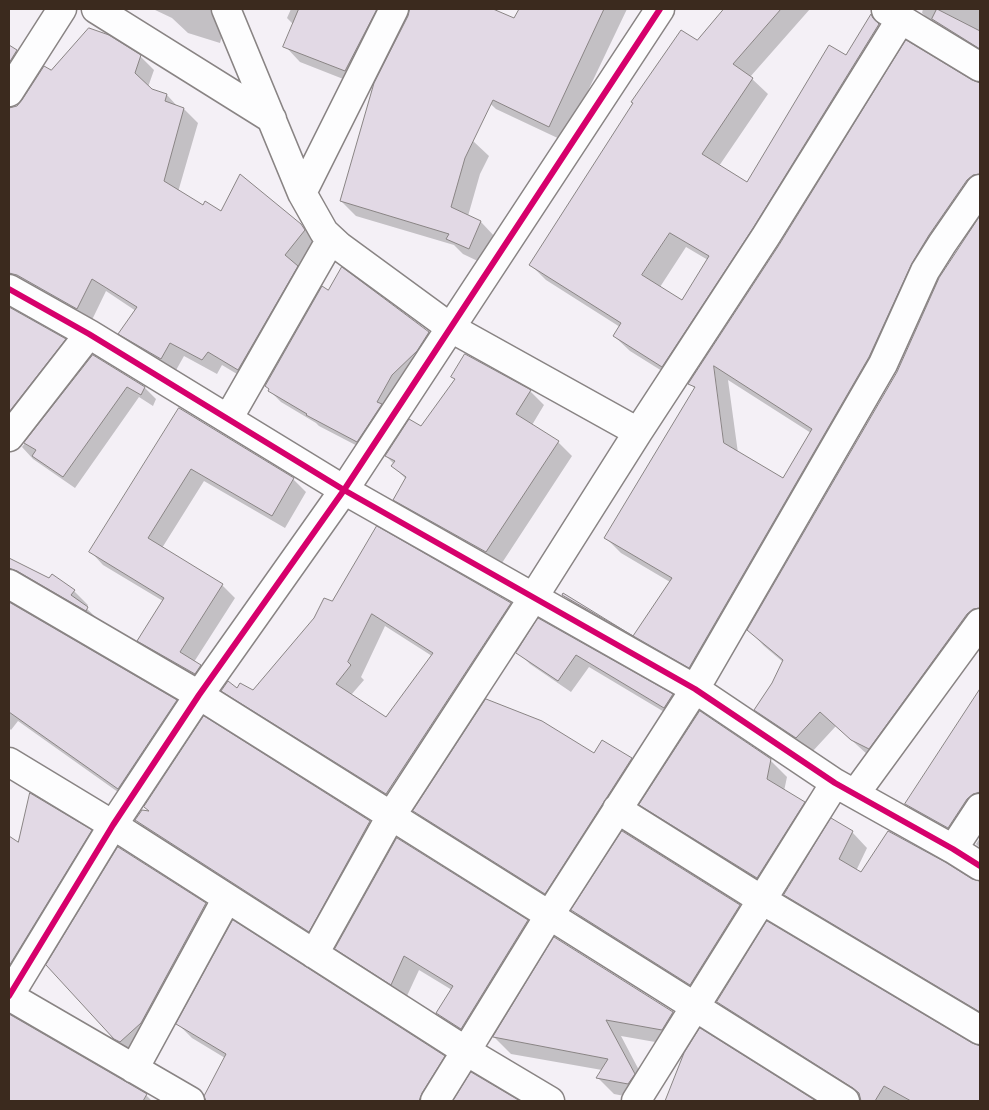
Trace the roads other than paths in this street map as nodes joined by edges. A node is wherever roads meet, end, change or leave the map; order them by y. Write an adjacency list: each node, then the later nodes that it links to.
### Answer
1 (62, 9): 8 (street)
2 (96, 9): 9 (street)
3 (226, 9): 9 (street)
4 (394, 9): 11 (street)
5 (660, 9): 14 (street)
6 (893, 14): 7 (street); 17 (street)
7 (980, 68)
8 (9, 92)
9 (272, 119): 11 (street)
10 (980, 189): 23 (street)
11 (302, 193): 12 (street)
12 (331, 239): 14 (street); 16 (street)
13 (9, 289): 15 (street)
14 (451, 328): 17 (street); 19 (street)
15 (89, 334): 16 (street); 18 (street)
16 (228, 419): 19 (street)
17 (638, 432): 21 (street)
18 (9, 437)
19 (344, 490): 21 (street); 24 (street)
20 (9, 584): 24 (street)
21 (533, 598): 23 (street); 29 (street)
22 (980, 623): 26 (street)
23 (694, 689): 26 (street); 27 (street)
24 (199, 695): 29 (street); 30 (street)
25 (9, 762): 30 (street)
26 (845, 789): 31 (street); 34 (street)
27 (617, 808): 34 (street); 35 (street)
28 (980, 808): 31 (street)
29 (391, 816): 35 (street); 36 (street)
30 (113, 825): 33 (street); 37 (street)
31 (953, 849): 32 (street)
32 (980, 866)
33 (227, 898): 36 (street); 41 (street)
34 (762, 900): 38 (street); 39 (street)
35 (549, 916): 38 (street); 40 (street)
36 (314, 954): 40 (street)
37 (9, 996): 41 (street)
38 (695, 1008): 45 (street); 46 (street)
39 (980, 1030)
40 (466, 1050): 43 (street); 44 (street)
41 (134, 1069): 42 (street)
42 (190, 1101)
43 (436, 1101)
44 (550, 1101)
45 (636, 1101)
46 (845, 1101)

